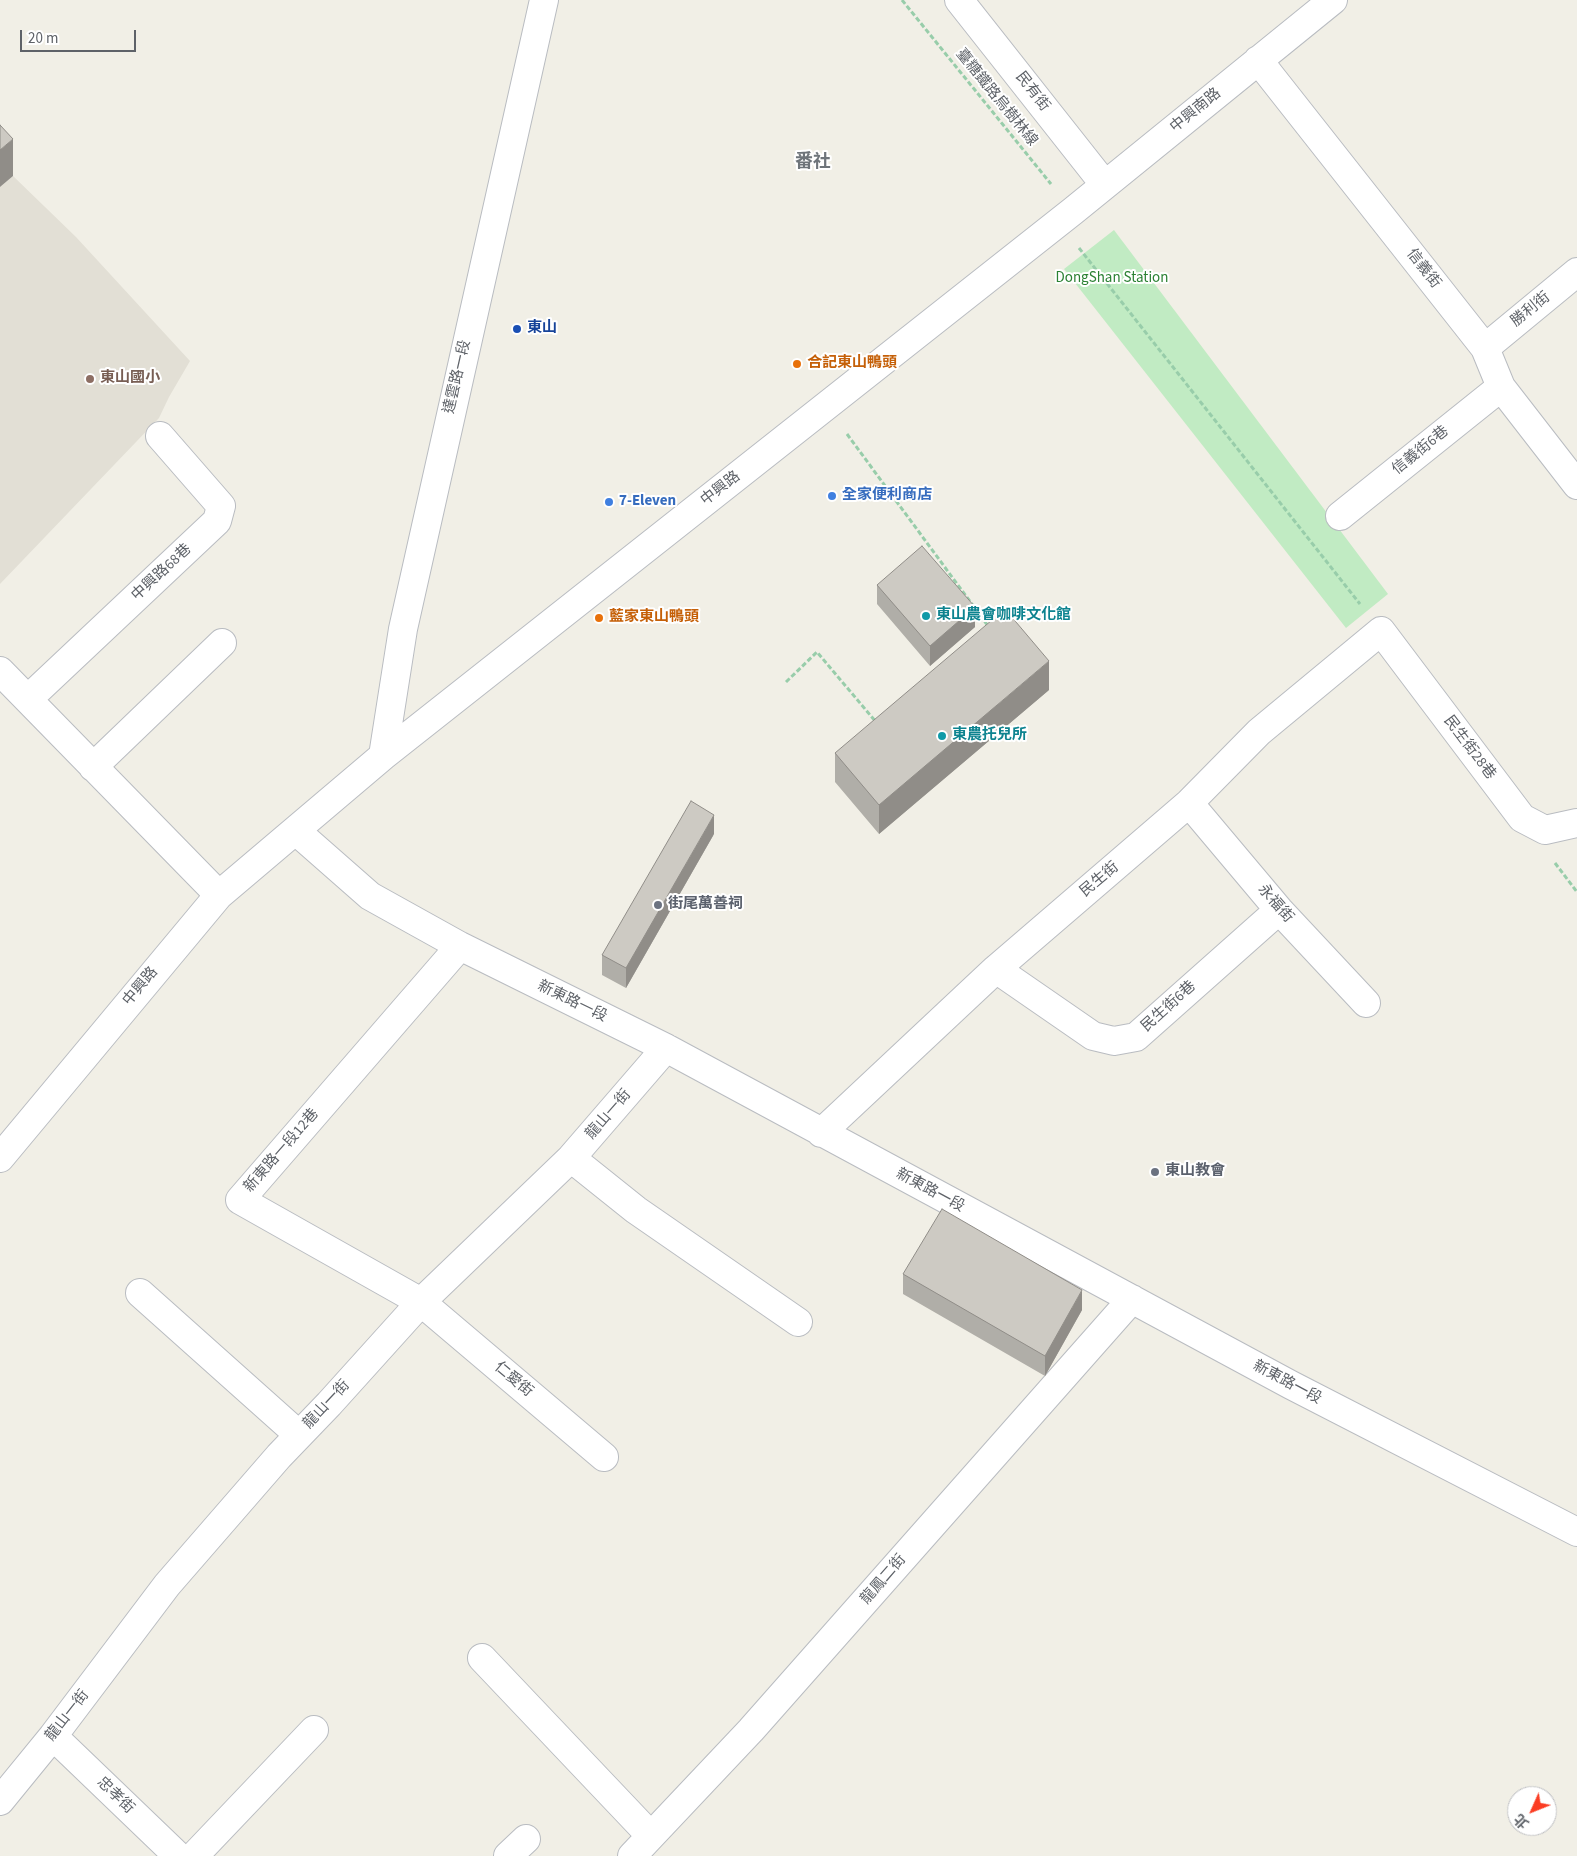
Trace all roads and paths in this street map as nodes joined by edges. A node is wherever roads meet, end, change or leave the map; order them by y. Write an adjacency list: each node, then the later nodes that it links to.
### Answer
1 (544, 0): 22 (street, 達雲路一段)
2 (902, 0): 7 (path, 臺糖鐵路烏樹林線)
3 (959, 0): 6 (street, 民有街)
4 (1333, 0): 5 (street, 中興南路)
5 (1258, 60): 6 (street, 中興南路); 9 (street, 信義街)
6 (1105, 185): 7 (street, 中興南路)
7 (1066, 216): 11 (street, 中興路); 15 (path, 臺糖鐵路烏樹林線)
8 (1577, 272): 9 (street, 勝利街)
9 (1485, 348): 10 (street, 信義街)
10 (1501, 387): 13 (street, 信義街); 14 (street, 信義街6巷)
11 (826, 405): 16 (path); 22 (street, 中興路)
12 (160, 436): 20 (street, 中興路68巷)
13 (1577, 485)
14 (1340, 516)
15 (1381, 631): 24 (street, 民生街); 25 (street, 民生街28巷)
16 (993, 632)
17 (222, 643): 23 (street)
18 (0, 671): 20 (street)
19 (786, 682): 21 (path)
20 (28, 700): 23 (street)
21 (880, 728)
22 (384, 756): 26 (street, 中興路)
23 (93, 767): 27 (street)
24 (1189, 803): 28 (street, 永福街); 30 (street, 民生街)
25 (1577, 822)
26 (296, 831): 27 (street, 中興路); 29 (street, 新東路一段)
27 (219, 895): 34 (street, 中興路)
28 (1279, 910): 30 (street, 民生街6巷); 31 (street, 永福街)
29 (460, 946): 32 (street, 新東路一段); 38 (street, 新東路一段12巷)
30 (996, 969): 33 (street, 民生街)
31 (1366, 1003)
32 (666, 1048): 33 (street, 新東路一段); 35 (street, 龍山一街)
33 (821, 1133): 37 (street, 新東路一段)
34 (0, 1158)
35 (571, 1158): 38 (street, 龍山一街); 39 (street)
36 (140, 1293): 40 (street)
37 (1132, 1299): 42 (street, 新東路一段); 47 (street, 龍鳳二街)
38 (421, 1302): 40 (street, 龍山一街); 41 (street, 仁愛街)
39 (798, 1322)
40 (299, 1435): 45 (street, 龍山一街)
41 (604, 1457)
42 (1577, 1532)
43 (482, 1658): 47 (street)
44 (314, 1730): 49 (street)
45 (53, 1736): 46 (street, 龍山一街); 48 (street, 忠孝街)
46 (4, 1786)
47 (650, 1835): 50 (street, 龍鳳二街)
48 (178, 1856)
49 (194, 1856)
50 (632, 1856)

